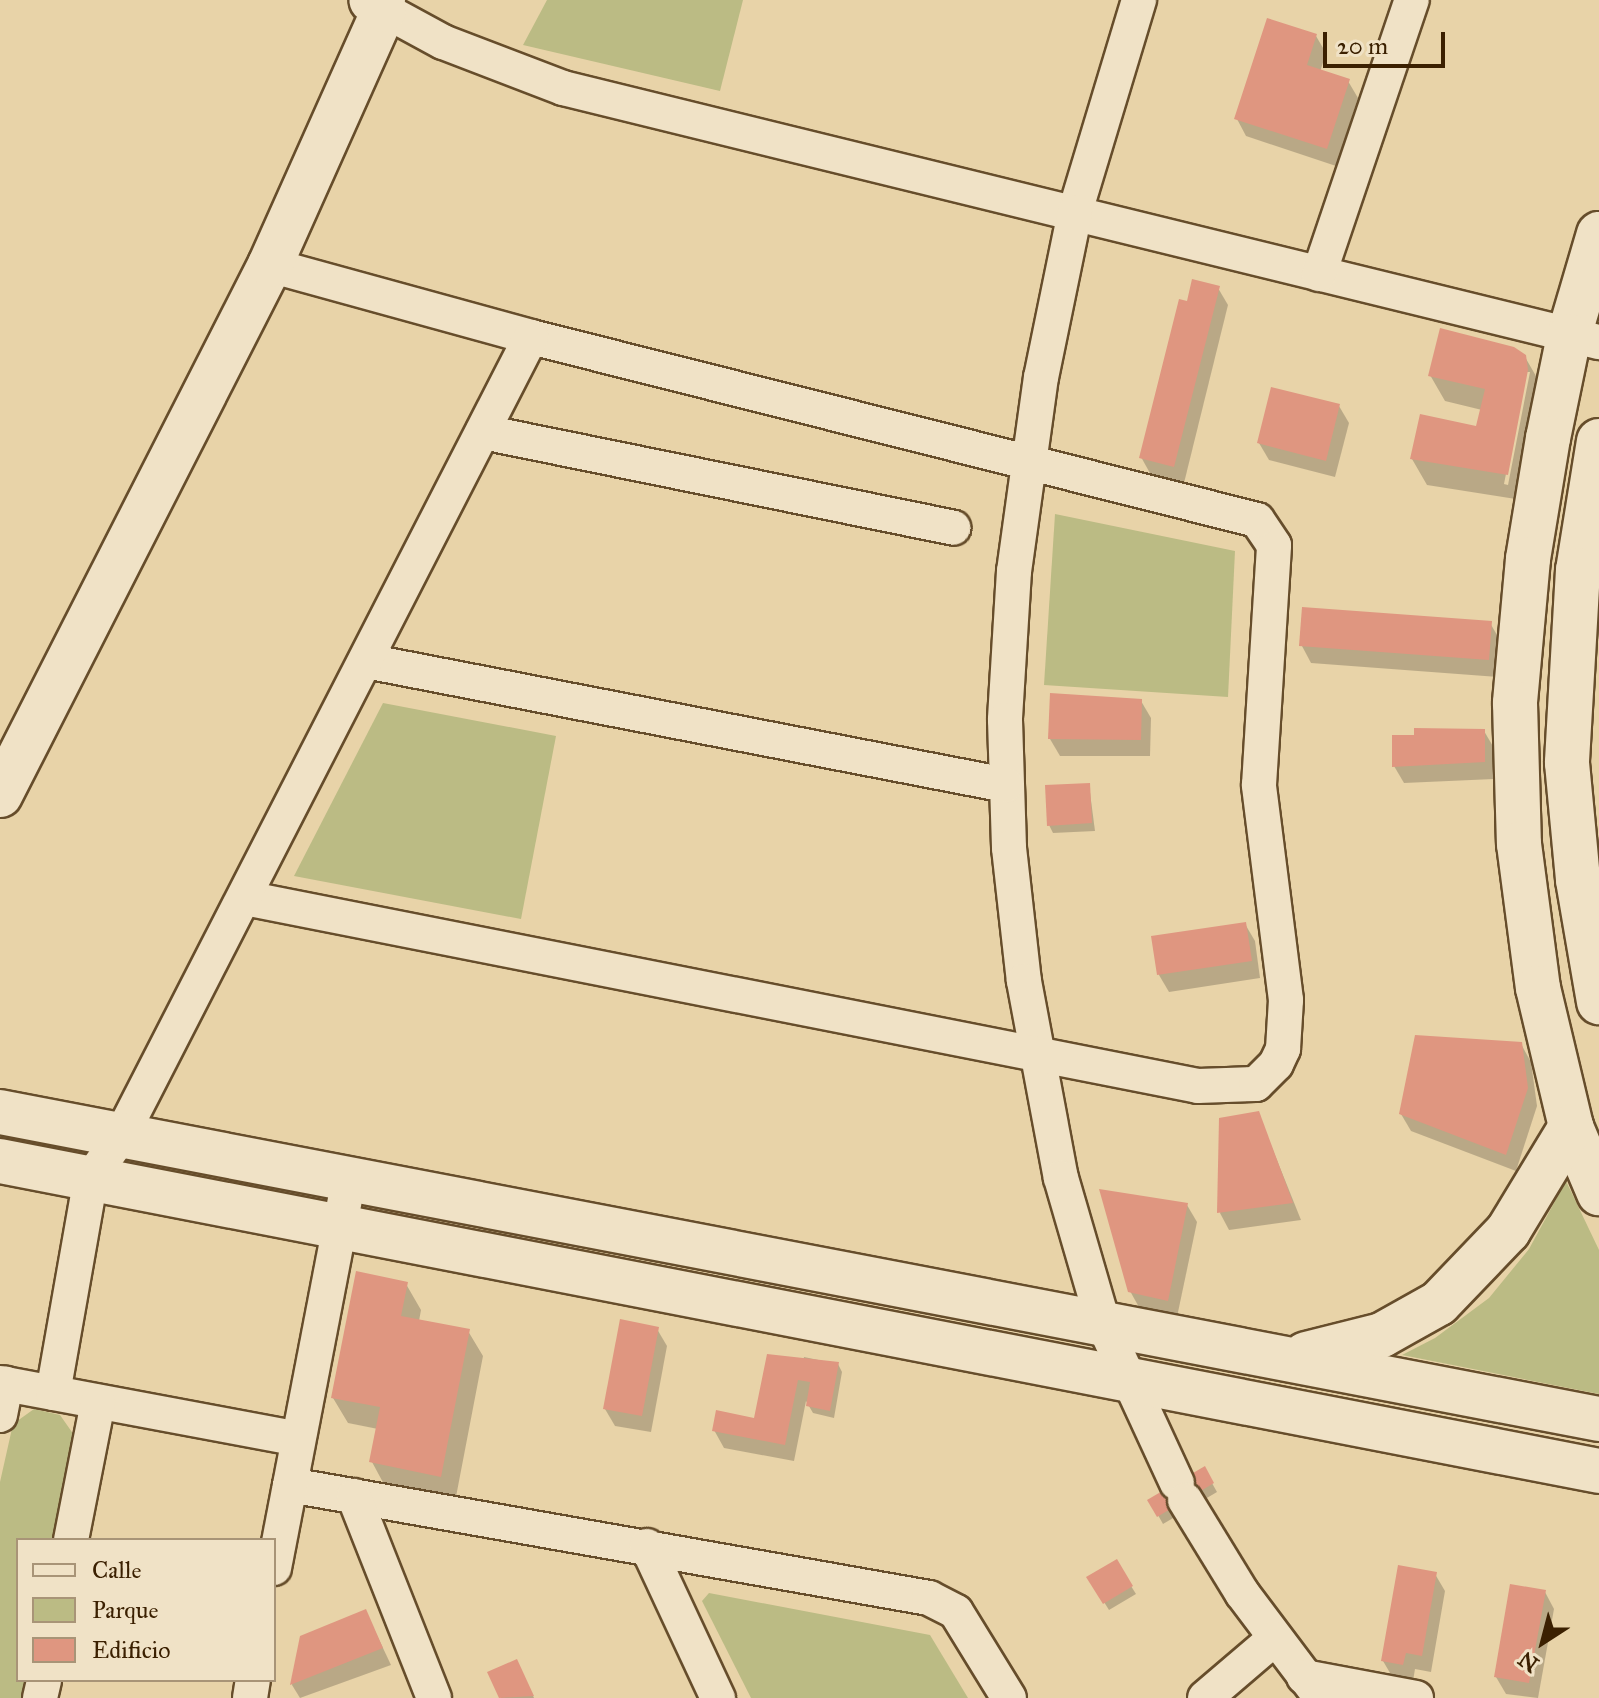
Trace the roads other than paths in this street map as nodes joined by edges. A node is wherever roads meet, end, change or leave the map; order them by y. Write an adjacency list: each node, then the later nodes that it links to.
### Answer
1 (1139, 0): 4 (street)
2 (1412, 0): 7 (street)
3 (381, 3): 4 (street); 6 (street)
4 (1075, 212): 7 (street); 12 (street)
5 (1599, 234): 9 (street)
6 (270, 265): 8 (street); 16 (street)
7 (1319, 274): 9 (street)
8 (531, 337): 10 (street); 12 (street)
9 (1584, 339): 21 (street)
10 (483, 432): 13 (street); 14 (street)
11 (1599, 441): 18 (street)
12 (1027, 460): 15 (street); 19 (street)
13 (953, 528)
14 (366, 661): 15 (street); 17 (street)
15 (1006, 785): 19 (street)
16 (0, 795)
17 (245, 898): 19 (street); 22 (street)
18 (1599, 1002)
19 (1038, 1052): 28 (street)
20 (0, 1112): 22 (street)
21 (1585, 1123): 26 (street); 29 (street)
22 (121, 1136): 24 (street); 25 (street)
23 (0, 1161): 24 (street)
24 (91, 1178): 27 (street); 31 (street)
25 (348, 1182): 27 (street); 28 (street)
26 (1599, 1193)
27 (340, 1224): 30 (street); 35 (street)
28 (1103, 1323): 29 (street); 30 (street)
29 (1280, 1357): 34 (street)
30 (1126, 1376): 36 (street); 42 (street)
31 (53, 1393): 32 (street); 33 (street)
32 (2, 1394)
33 (98, 1402): 35 (street); 39 (street)
34 (1599, 1419)
35 (298, 1439): 37 (street)
36 (1599, 1471)
37 (290, 1485): 38 (street); 41 (street)
38 (354, 1496): 40 (street); 44 (street)
39 (71, 1538)
40 (647, 1546): 45 (street); 46 (street)
41 (276, 1558)
42 (1274, 1639): 43 (street); 47 (street)
43 (1312, 1688): 48 (street)
44 (434, 1698)
45 (718, 1698)
46 (1009, 1698)
47 (1205, 1698)
48 (1416, 1698)

